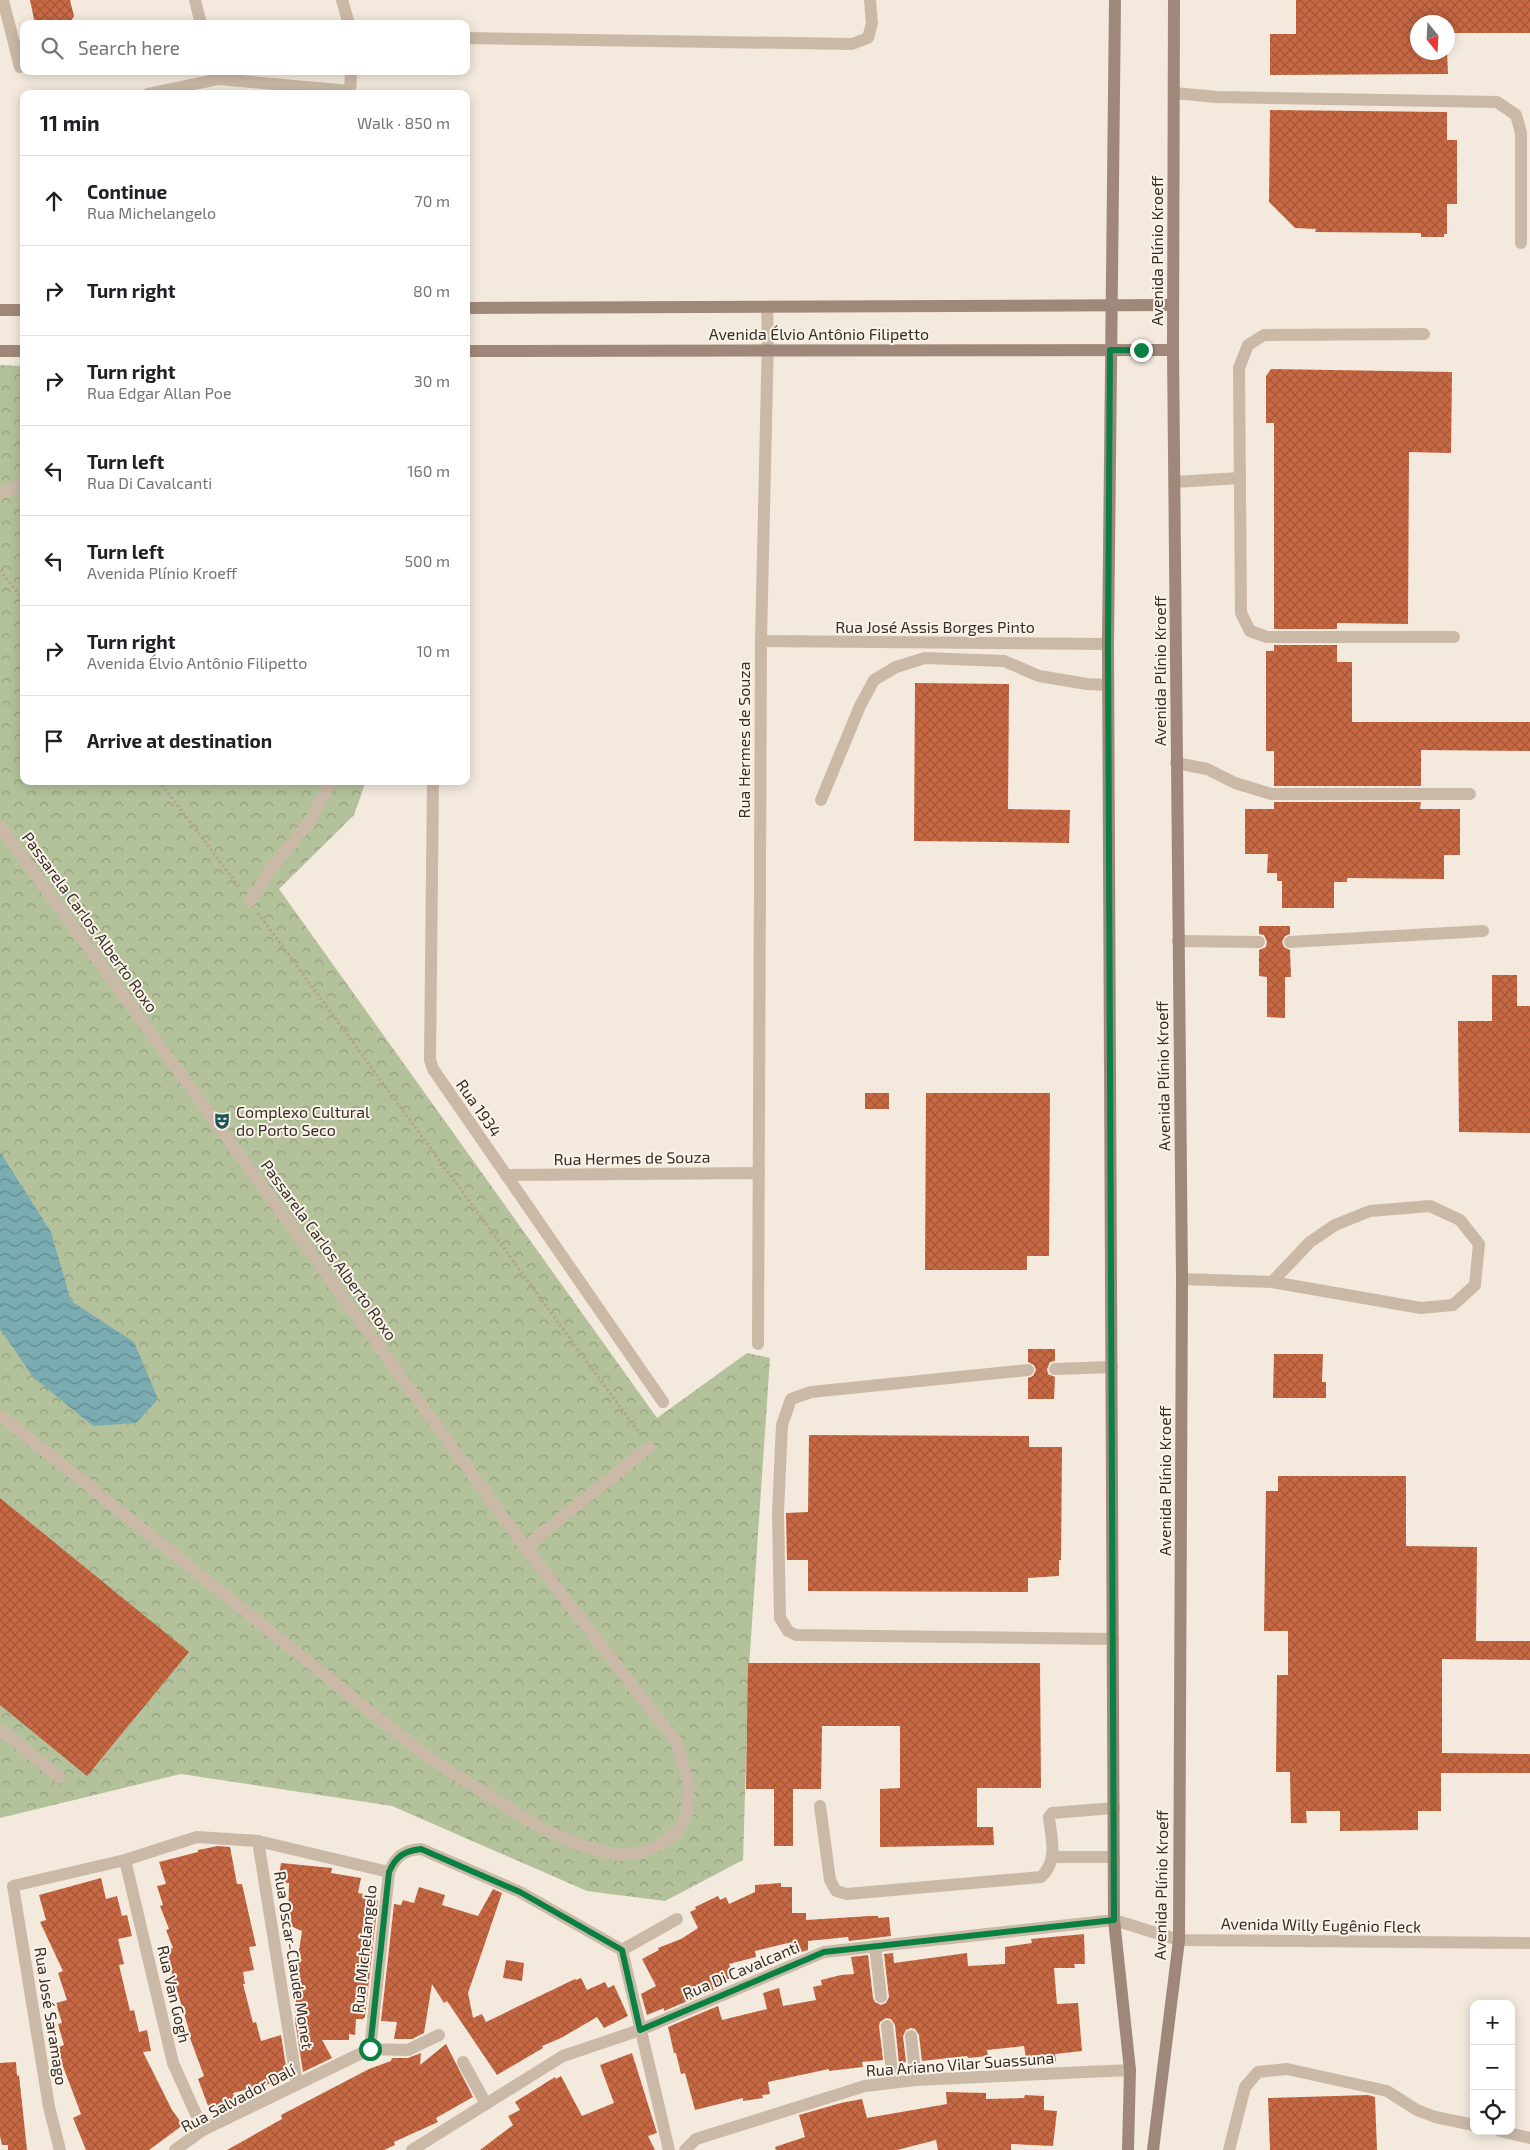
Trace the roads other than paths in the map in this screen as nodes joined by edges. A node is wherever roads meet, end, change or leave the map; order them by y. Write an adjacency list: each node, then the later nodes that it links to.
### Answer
1 (4, 0): 10 (street)
2 (195, 0): 7 (street)
3 (342, 0): 8 (street)
4 (870, 0): 9 (street)
5 (1115, 0): 18 (main road)
6 (1174, 0): 16 (main road, Avenida Plínio Kroeff)
7 (200, 20)
8 (348, 20)
9 (470, 38)
10 (20, 67)
11 (218, 75): 13 (street); 14 (street)
12 (351, 75): 15 (street)
13 (162, 90)
14 (328, 90)
15 (350, 90)
16 (1174, 93): 17 (street); 19 (main road, Avenida Plínio Kroeff)
17 (1521, 243)
18 (1112, 305): 19 (main road, Avenida Élvio Antônio Filipetto); 20 (main road, Avenida Élvio Antônio Filipetto); 25 (main road)
19 (1172, 305): 26 (main road, Avenida Plínio Kroeff)
20 (767, 307): 21 (main road, Avenida Élvio Antônio Filipetto); 29 (street, Rua Hermes de Souza)
21 (470, 309)
22 (0, 310): 23 (main road)
23 (20, 310)
24 (1424, 334): 31 (street)
25 (1110, 350): 26 (main road, Avenida Élvio Antônio Filipetto); 29 (main road, Avenida Élvio Antônio Filipetto); 37 (main road)
26 (1173, 350): 32 (main road, Avenida Plínio Kroeff)
27 (20, 351): 30 (main road)
28 (470, 351): 29 (main road, Avenida Élvio Antônio Filipetto)
29 (766, 351): 36 (street, Rua Hermes de Souza)
30 (0, 352)
31 (1240, 478): 32 (street); 35 (street)
32 (1174, 482): 39 (main road, Avenida Plínio Kroeff)
33 (20, 485): 34 (street)
34 (0, 493)
35 (1454, 637)
36 (761, 641): 37 (street, Rua José Assis Borges Pinto); 50 (street, Rua Hermes de Souza)
37 (1108, 644): 38 (main road)
38 (1108, 685): 43 (street); 55 (main road)
39 (1176, 763): 42 (street); 47 (main road, Avenida Plínio Kroeff)
40 (329, 785): 45 (street)
41 (433, 785): 51 (street, Rua 1934)
42 (1470, 794)
43 (821, 800)
44 (0, 826): 61 (street, Passarela Carlos Alberto Roxo)
45 (250, 901)
46 (1483, 931): 49 (street)
47 (1178, 941): 48 (street); 52 (main road, Avenida Plínio Kroeff)
48 (1259, 942)
49 (1290, 942)
50 (759, 1173): 51 (street, Rua Hermes de Souza); 54 (street, Rua Hermes de Souza)
51 (506, 1175): 58 (street, Rua 1934)
52 (1182, 1278): 53 (street); 74 (main road, Avenida Plínio Kroeff)
53 (1272, 1282): 53 (street)
54 (758, 1344)
55 (1112, 1368): 56 (street); 62 (main road)
56 (1055, 1369)
57 (1028, 1370): 62 (street)
58 (663, 1402)
59 (0, 1415): 61 (street, Passarela Carlos Alberto Roxo)
60 (649, 1447): 61 (street)
61 (525, 1547)
62 (1113, 1639): 66 (main road)
63 (0, 1730): 64 (street)
64 (59, 1777)
65 (820, 1806): 68 (street)
66 (1114, 1808): 68 (street); 69 (main road)
67 (258, 1841): 70 (street); 71 (street); 88 (street, Rua Oscar-Claude Monet)
68 (1053, 1857): 69 (street)
69 (1114, 1857): 73 (main road)
70 (125, 1860): 91 (street, Rua Van Gogh); 94 (street, Rua José Saramago)
71 (389, 1872): 77 (street, Rua Michelangelo); 83 (street, Rua Michelangelo)
72 (676, 1919): 77 (street)
73 (1114, 1920): 74 (street, Avenida Willy Eugênio Fleck); 76 (street, Rua Di Cavalcanti); 85 (main road)
74 (1179, 1940): 75 (street, Avenida Willy Eugênio Fleck); 100 (main road, Avenida Plínio Kroeff)
75 (1530, 1943)
76 (875, 1946): 78 (street); 80 (street, Rua Di Cavalcanti)
77 (622, 1950): 80 (street)
78 (881, 1997)
79 (887, 2026): 87 (street)
80 (640, 2030): 89 (street, Rua Di Cavalcanti); 97 (street)
81 (439, 2035): 83 (street)
82 (911, 2036): 86 (street)
83 (370, 2049): 88 (street, Rua Salvador Dalí)
84 (463, 2062): 89 (street)
85 (1130, 2070): 86 (street, Rua Ariano Vilar Suassuna); 99 (main road)
86 (916, 2080): 87 (street, Rua Ariano Vilar Suassuna)
87 (892, 2082): 98 (street, Rua Ariano Vilar Suassuna)
88 (297, 2084): 91 (street, Rua Salvador Dalí)
89 (486, 2104): 96 (street, Rua Di Cavalcanti)
90 (1470, 2125): 101 (street)
91 (203, 2130): 95 (street, Rua Salvador Dalí)
92 (1515, 2134): 93 (street)
93 (1530, 2138)
94 (60, 2150)
95 (175, 2150)
96 (412, 2150)
97 (669, 2150)
98 (685, 2150)
99 (1128, 2150)
100 (1153, 2150)
101 (1229, 2150)

